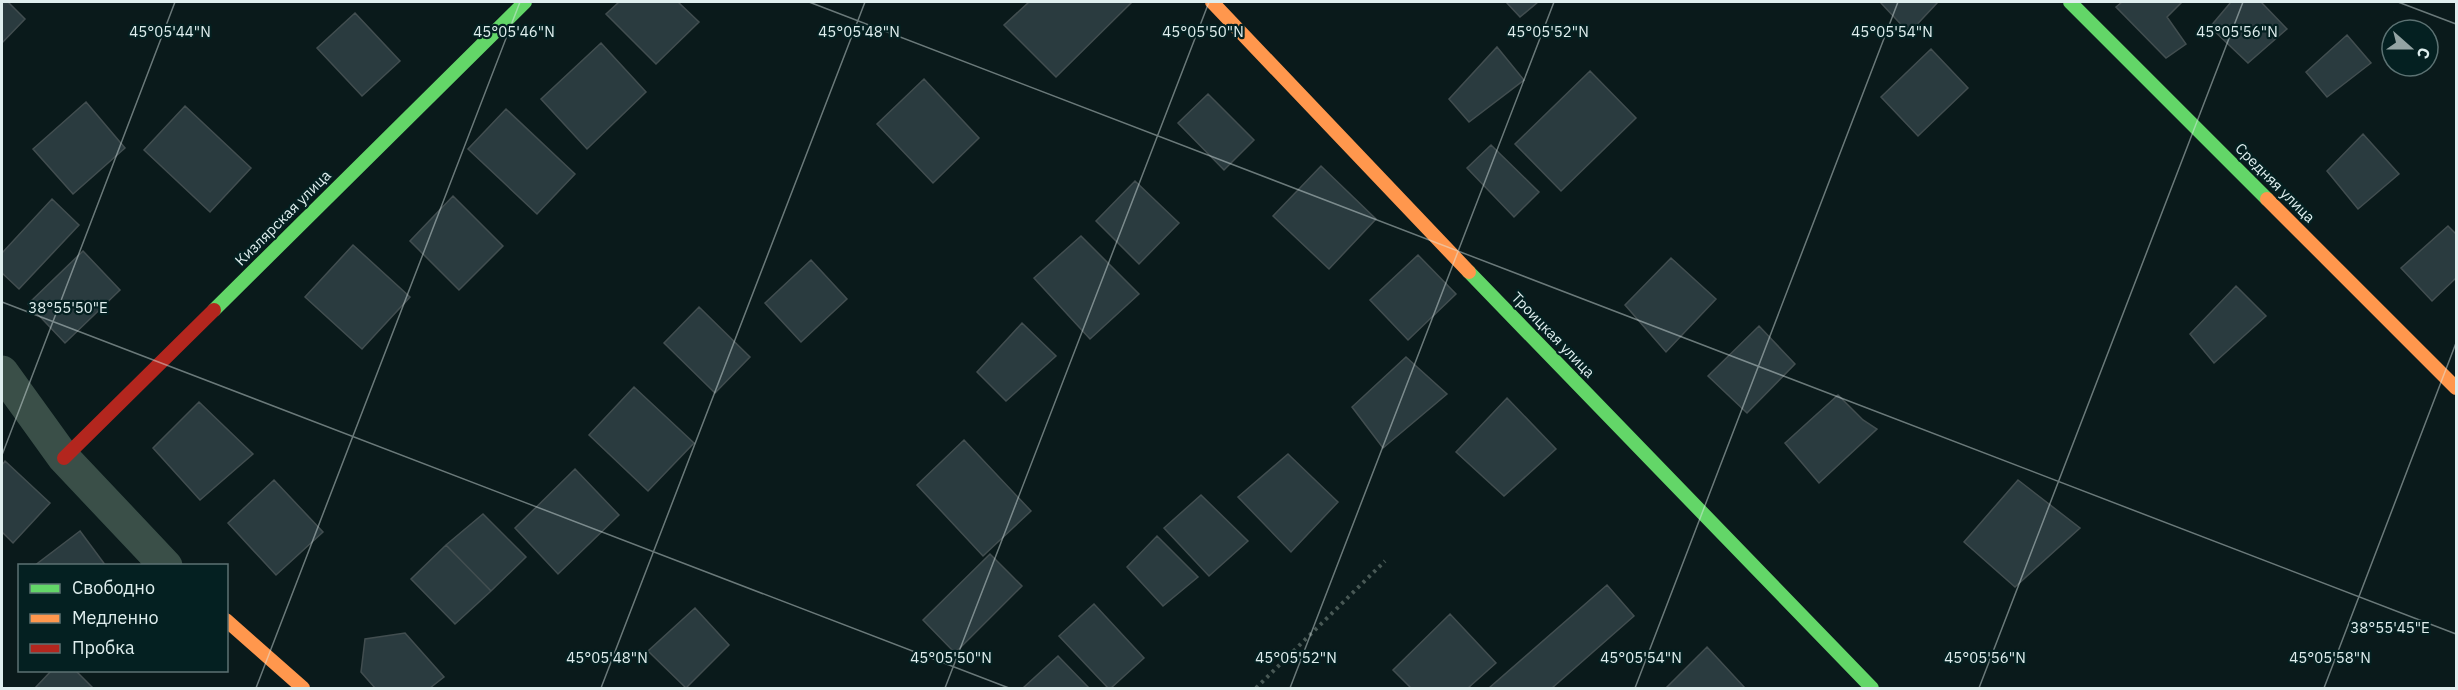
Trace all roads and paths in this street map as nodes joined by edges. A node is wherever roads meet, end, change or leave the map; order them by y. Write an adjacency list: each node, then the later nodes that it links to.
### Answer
1 (525, 2): 6 (street, Кизлярская улица)
2 (1212, 2): 12 (street, Троицкая улица)
3 (2070, 2): 5 (street, Средняя улица)
4 (2, 372): 6 (street)
5 (2457, 388)
6 (64, 458): 8 (street)
7 (1384, 561): 11 (path)
8 (164, 564)
9 (228, 622): 10 (street)
10 (303, 688)
11 (1256, 688)
12 (1872, 688)

